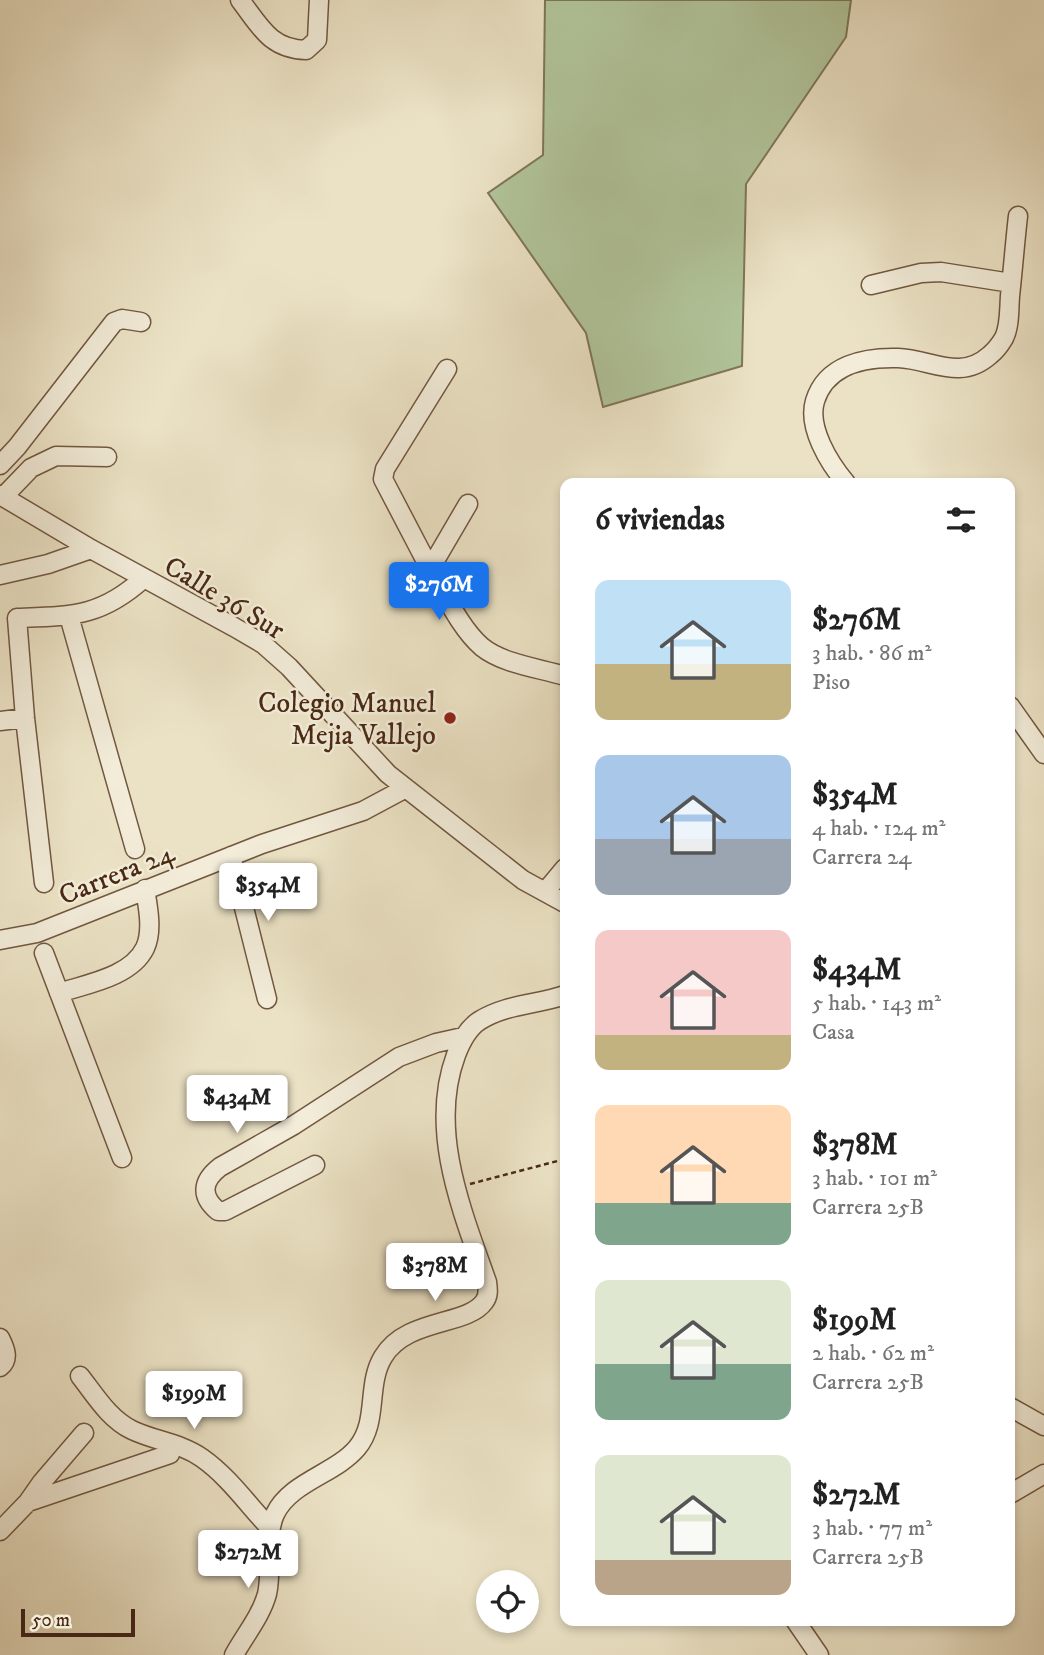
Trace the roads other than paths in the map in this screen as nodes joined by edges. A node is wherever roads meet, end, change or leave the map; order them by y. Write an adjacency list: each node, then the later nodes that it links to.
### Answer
1 (240, 0): 2 (street)
2 (319, 0)
3 (1018, 216): 4 (street)
4 (1011, 283): 5 (street); 10 (street)
5 (871, 285)
6 (141, 322): 9 (street)
7 (447, 369): 14 (street)
8 (107, 457): 11 (street)
9 (0, 466)
10 (842, 478)
11 (2, 496): 13 (street, Calle 36 Sur)
12 (468, 504): 14 (street)
13 (91, 550): 15 (street); 16 (street, Calle 36 Sur)
14 (430, 569): 18 (street)
15 (0, 575)
16 (144, 578): 17 (street); 23 (street, Calle 36 Sur)
17 (69, 616): 20 (street); 24 (street)
18 (560, 675)
19 (1015, 713): 22 (street)
20 (25, 718): 21 (street); 27 (street)
21 (0, 721)
22 (1044, 754)
23 (406, 788): 25 (street, Carrera 24); 29 (street, Calle 36 Sur)
24 (135, 849)
25 (231, 856): 28 (street, Carrera 24); 35 (street)
26 (560, 874): 29 (street)
27 (44, 883)
28 (145, 888): 31 (street, Carrera 24); 33 (street)
29 (545, 892): 30 (street, Calle 36 Sur)
30 (560, 900)
31 (0, 940)
32 (44, 953): 33 (street)
33 (59, 993): 37 (street)
34 (560, 996): 36 (street)
35 (267, 999)
36 (463, 1037): 38 (street); 49 (street)
37 (122, 1158)
38 (314, 1165)
39 (0, 1338): 40 (street)
40 (0, 1367)
41 (80, 1376): 49 (street)
42 (1015, 1410): 43 (street)
43 (1044, 1426)
44 (84, 1433): 48 (street)
45 (170, 1454): 48 (street)
46 (1044, 1474): 47 (street)
47 (1015, 1491)
48 (28, 1502): 50 (street)
49 (270, 1528): 52 (street)
50 (0, 1531)
51 (799, 1626): 53 (street)
52 (234, 1655)
53 (819, 1655)

